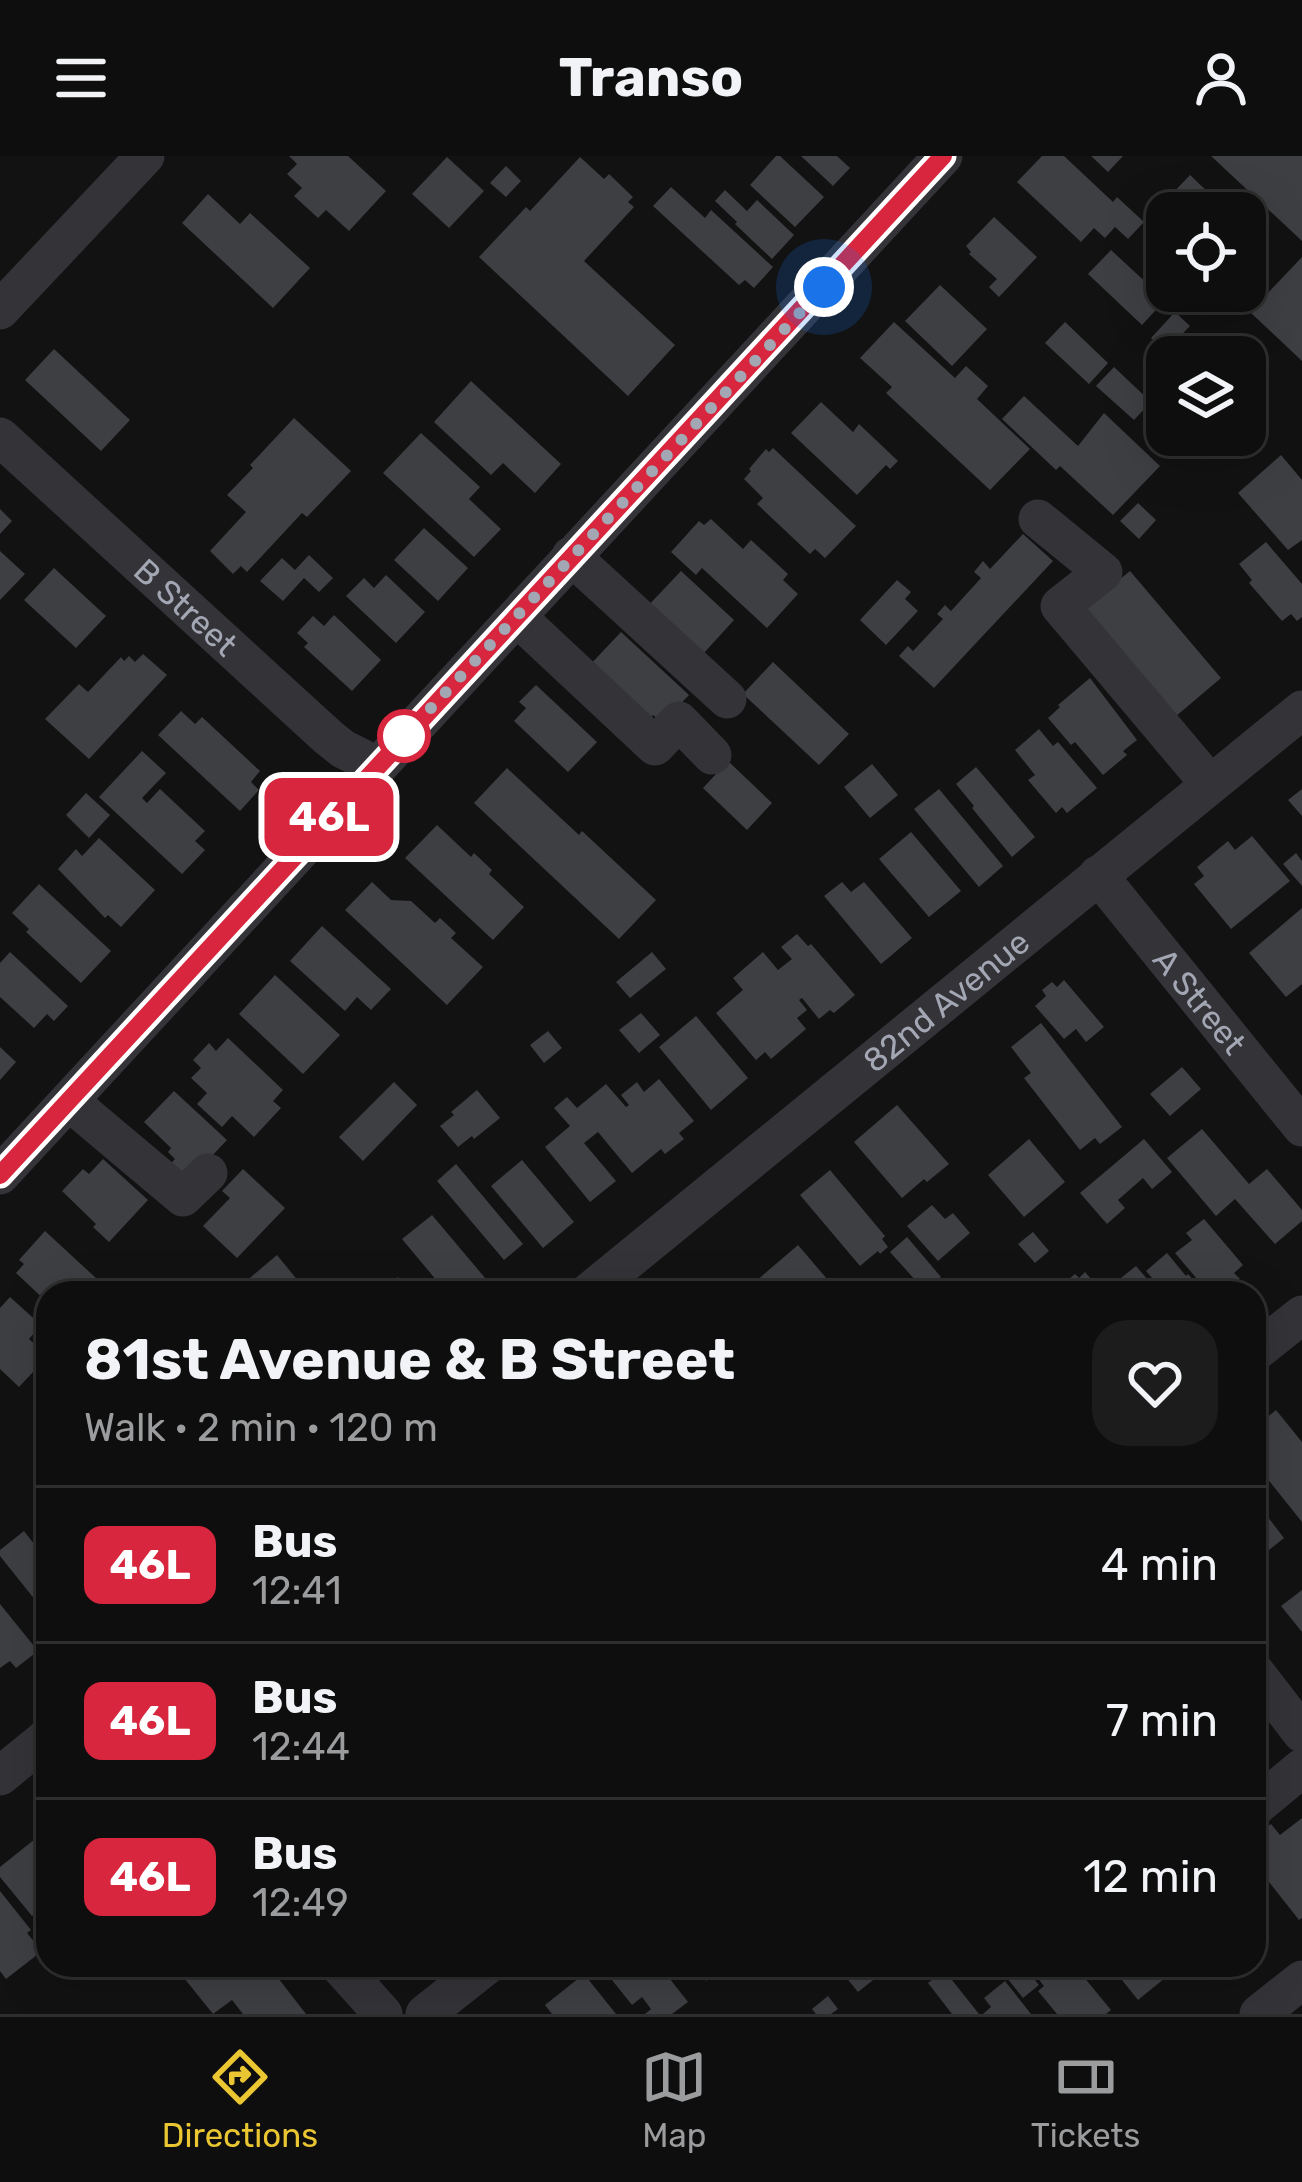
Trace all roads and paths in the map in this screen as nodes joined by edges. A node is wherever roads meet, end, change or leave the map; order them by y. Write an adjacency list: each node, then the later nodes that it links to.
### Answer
1 (145, 156): 3 (street)
2 (943, 156): 6 (street)
3 (0, 310)
4 (0, 436): 11 (street, B Street)
5 (1038, 519): 12 (street)
6 (571, 556): 7 (street); 8 (street)
7 (518, 616): 10 (street); 11 (street)
8 (727, 699)
9 (1302, 710): 12 (street, 82nd Avenue)
10 (712, 755)
11 (377, 766): 14 (street)
12 (1210, 784): 13 (street, 82nd Avenue)
13 (1098, 875): 15 (street, A Street); 18 (street, 82nd Avenue)
14 (70, 1102): 16 (street); 17 (street)
15 (1302, 1126)
16 (208, 1173)
17 (0, 1175)
18 (603, 1281)
19 (1302, 1315): 20 (street)
20 (1266, 1344)
21 (1266, 1686): 22 (street)
22 (1302, 1733)
23 (36, 1746): 25 (street)
24 (1302, 1768): 26 (street)
25 (0, 1775)
26 (1266, 1798)
27 (350, 1977): 30 (street)
28 (472, 1977): 31 (street)
29 (1302, 1980): 32 (street)
30 (383, 2014)
31 (425, 2014)
32 (1258, 2014)

